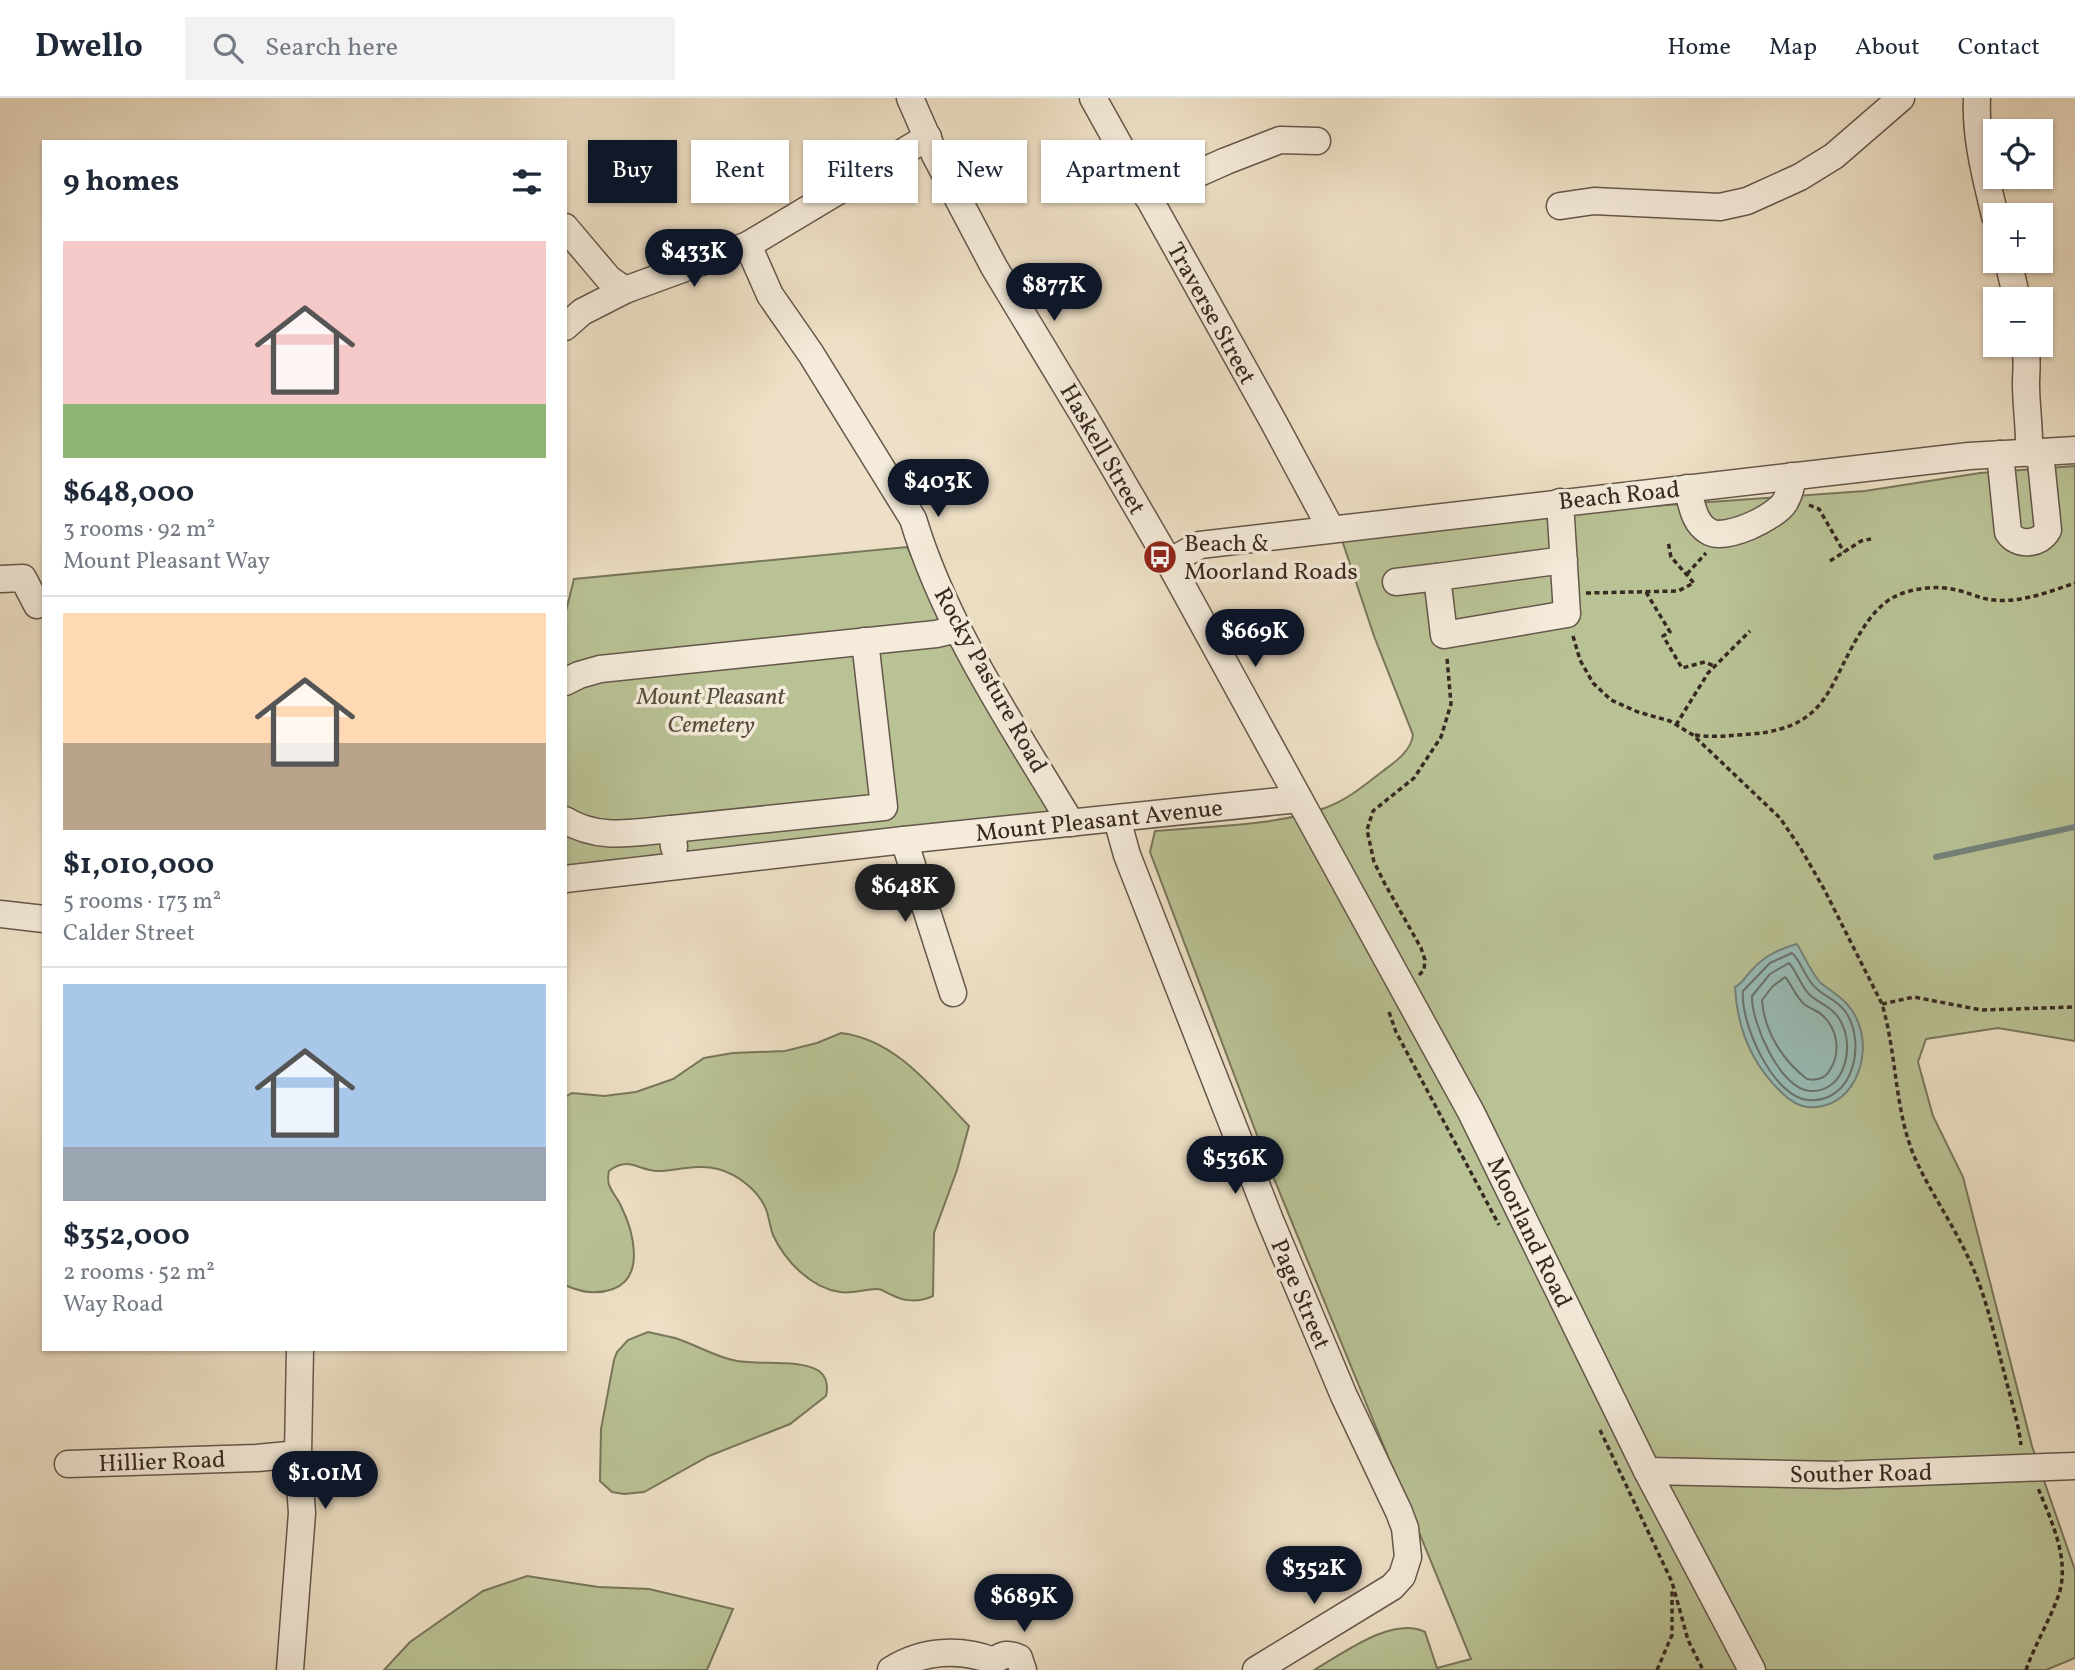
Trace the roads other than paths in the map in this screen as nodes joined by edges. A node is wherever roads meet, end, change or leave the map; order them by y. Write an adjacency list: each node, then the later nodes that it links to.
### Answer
1 (910, 98): 5 (street, Haskell Street)
2 (1093, 98): 6 (street, Traverse Street)
3 (1901, 98): 11 (street)
4 (1977, 98): 10 (street)
5 (928, 137): 13 (street); 25 (street, Haskell Street)
6 (1116, 140)
7 (1317, 141): 8 (street)
8 (1205, 170)
9 (1151, 203): 23 (street, Traverse Street)
10 (1992, 203)
11 (1560, 206)
12 (567, 229): 14 (street)
13 (748, 245): 14 (street); 30 (street, Rocky Pasture Road)
14 (625, 290): 15 (street)
15 (567, 325)
16 (2028, 357): 18 (street)
17 (2075, 450): 18 (street, Beach Road)
18 (2034, 452): 19 (street, Beach Road); 19 (street)
19 (2000, 454): 20 (street, Beach Road)
20 (1792, 476): 21 (street, Beach Road); 21 (street)
21 (1687, 488): 22 (street, Beach Road)
22 (1560, 502): 23 (street, Beach Road); 24 (street)
23 (1331, 529): 25 (street, Beach Road)
24 (1564, 560): 27 (street); 27 (street)
25 (1168, 562): 33 (street, Haskell Street)
26 (22, 575): 29 (street)
27 (1437, 577): 28 (street)
28 (1396, 582)
29 (42, 603)
30 (956, 626): 31 (street); 36 (street, Rocky Pasture Road)
31 (865, 641): 32 (street); 37 (street)
32 (567, 681)
33 (1299, 799): 34 (street, Mount Pleasant Avenue); 48 (street, Moorland Road)
34 (1117, 819): 36 (street, Mount Pleasant Avenue); 53 (street, Page Street)
35 (567, 821): 37 (street)
36 (1070, 823): 38 (street, Mount Pleasant Avenue)
37 (672, 829): 39 (street)
38 (904, 840): 39 (street, Mount Pleasant Avenue); 43 (street)
39 (676, 867): 40 (street, Mount Pleasant Avenue)
40 (567, 879)
41 (0, 914): 42 (street)
42 (42, 919)
43 (953, 993)
44 (300, 1351): 45 (street)
45 (298, 1454): 46 (street, Hillier Road); 50 (street)
46 (68, 1464)
47 (2075, 1466): 48 (street, Souther Road)
48 (1647, 1471): 54 (street, Moorland Road)
49 (993, 1665): 51 (street); 52 (street)
50 (290, 1670)
51 (891, 1670)
52 (1023, 1670)
53 (1256, 1670)
54 (1752, 1670)

